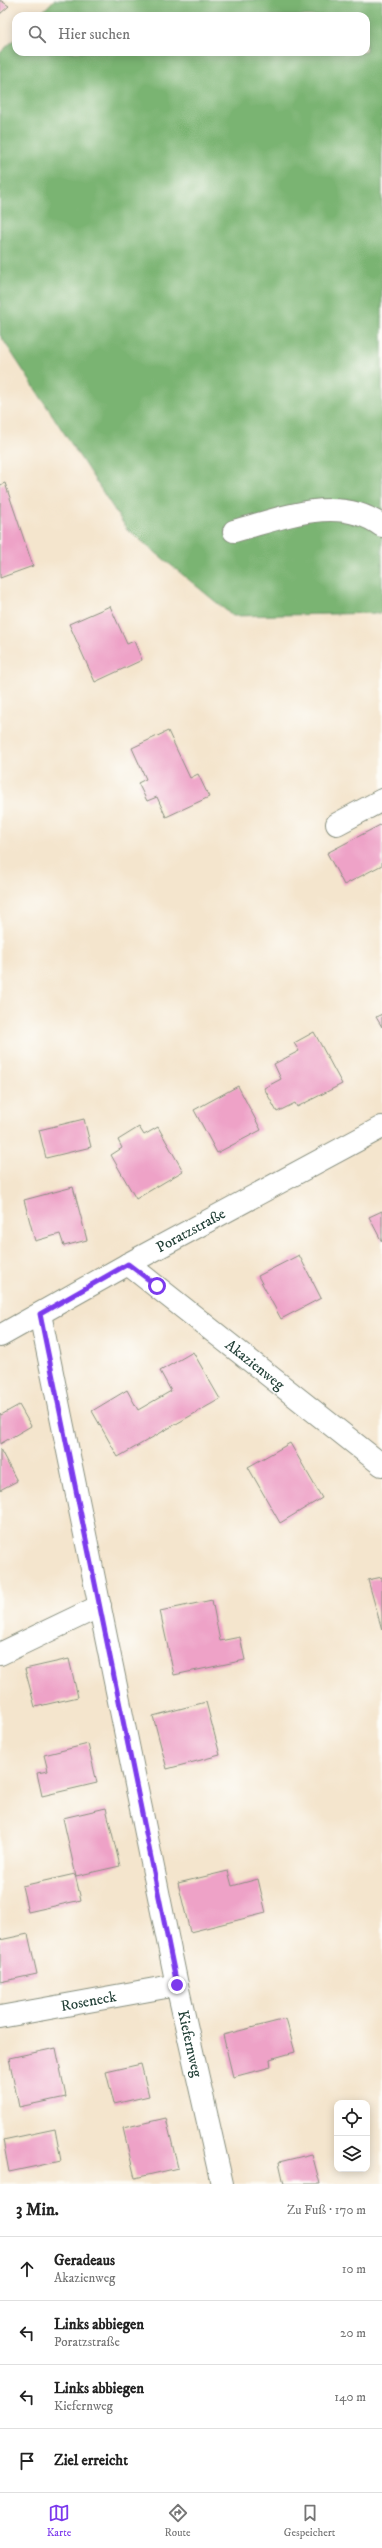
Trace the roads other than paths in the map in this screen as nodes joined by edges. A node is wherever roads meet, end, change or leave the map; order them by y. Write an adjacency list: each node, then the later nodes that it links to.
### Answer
1 (382, 526): 2 (street)
2 (234, 531)
3 (382, 800): 4 (street)
4 (337, 824)
5 (382, 1126): 6 (street, Poratzstraße)
6 (128, 1264): 7 (street, Poratzstraße); 9 (street, Akazienweg)
7 (40, 1314): 8 (street, Poratzstraße); 10 (street, Kiefernweg)
8 (0, 1336)
9 (382, 1465)
10 (100, 1606): 11 (street); 12 (street, Kiefernweg)
11 (0, 1654)
12 (177, 1985): 13 (street, Roseneck); 14 (street, Kiefernweg)
13 (0, 2017)
14 (222, 2184)

